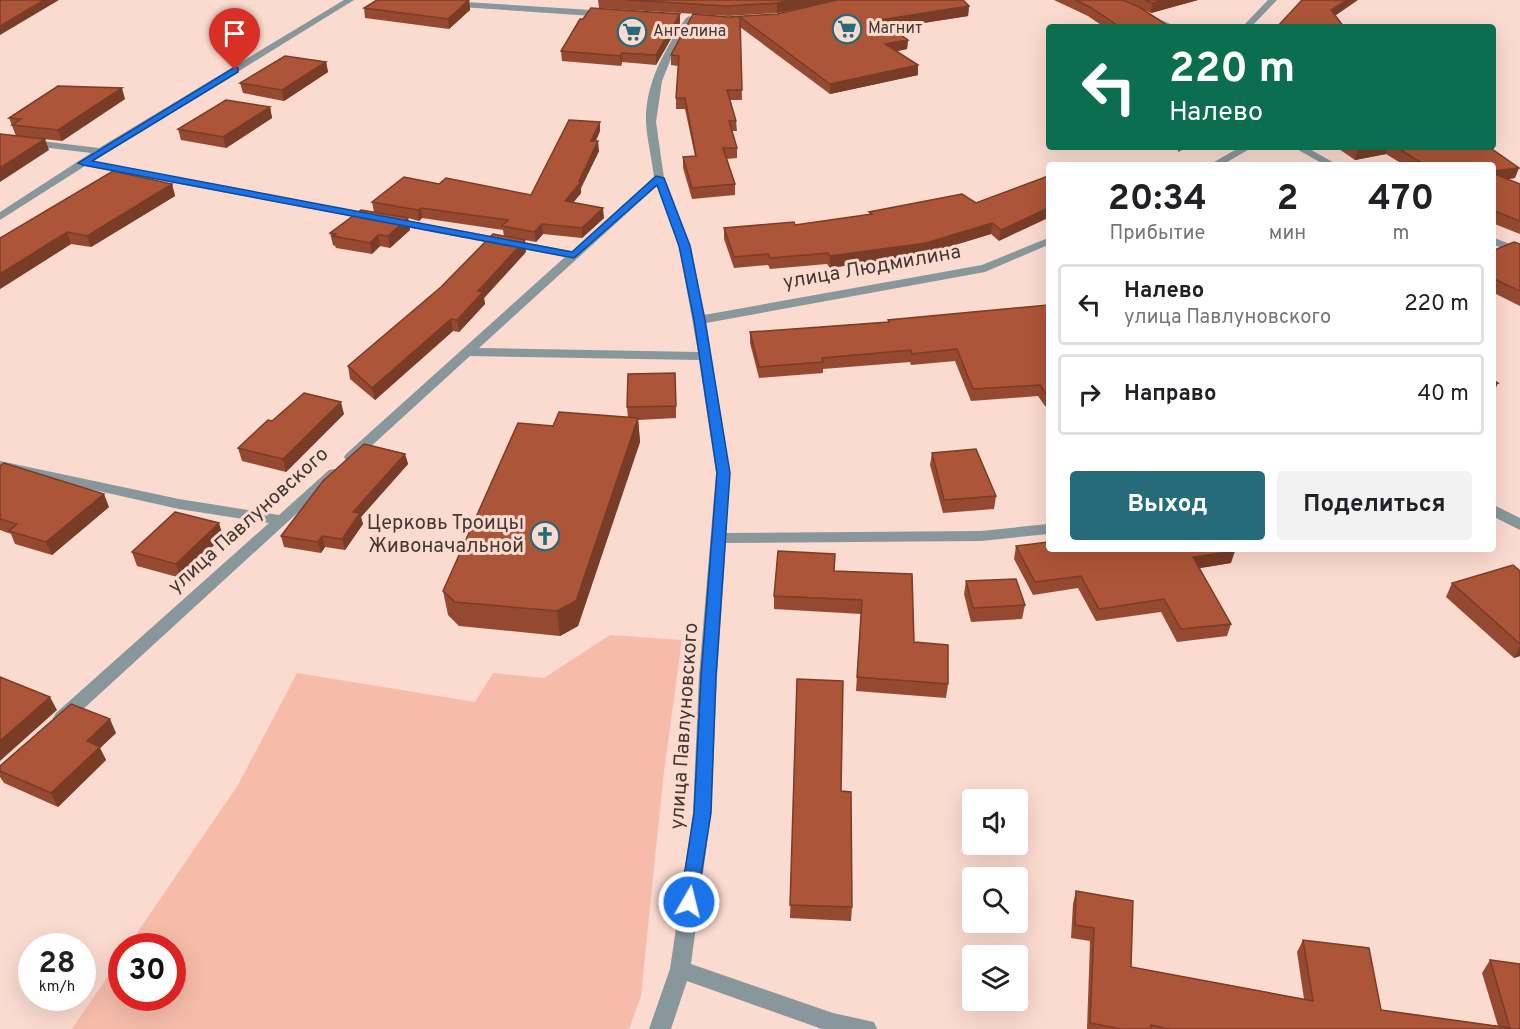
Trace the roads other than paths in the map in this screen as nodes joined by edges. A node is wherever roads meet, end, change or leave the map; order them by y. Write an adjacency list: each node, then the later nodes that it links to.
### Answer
1 (350, 0): 12 (street)
2 (1110, 0): 7 (street)
3 (1273, 0): 8 (street)
4 (439, 3): 5 (street)
5 (617, 15)
6 (688, 19): 16 (street, улица Павлуновского)
7 (1166, 24)
8 (1249, 24)
9 (0, 139): 12 (street)
10 (1242, 150): 13 (street)
11 (1304, 150): 14 (street)
12 (101, 151): 15 (street)
13 (1220, 162)
14 (1327, 162)
15 (83, 163): 17 (street); 21 (street)
16 (659, 178): 21 (street, улица Павлуновского); 22 (street, улица Павлуновского)
17 (0, 217)
18 (1046, 242): 22 (street, улица Людмилина)
19 (1496, 242): 20 (street)
20 (1520, 252)
21 (574, 255): 23 (street, улица Павлуновского)
22 (699, 320): 24 (street, улица Павлуновского)
23 (467, 352): 24 (street); 27 (street, улица Павлуновского)
24 (705, 356): 30 (street, улица Павлуновского)
25 (0, 465): 27 (street)
26 (1496, 511): 28 (street)
27 (281, 520): 31 (street, улица Павлуновского)
28 (1520, 525)
29 (1046, 530): 30 (street)
30 (719, 538): 32 (street, улица Павлуновского)
31 (53, 727)
32 (680, 969): 33 (street, улица Павлуновского); 34 (street)
33 (660, 1029)
34 (866, 1029)

